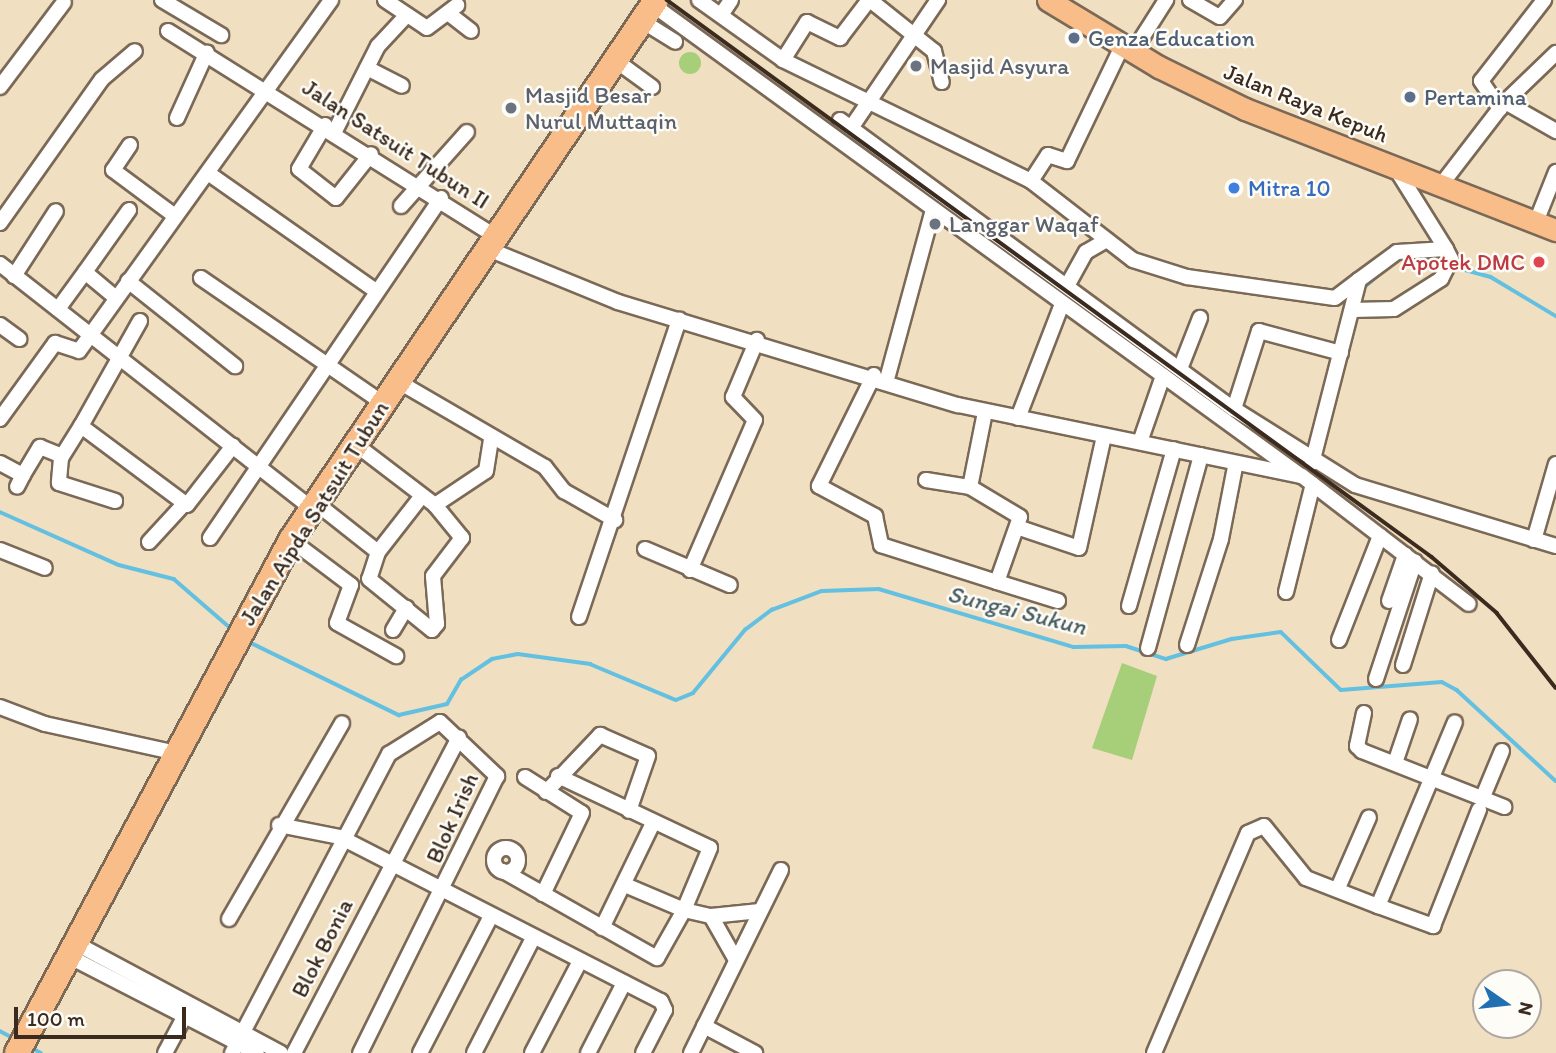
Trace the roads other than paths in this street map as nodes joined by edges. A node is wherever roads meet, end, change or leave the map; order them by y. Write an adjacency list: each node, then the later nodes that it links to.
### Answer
1 (162, 0): 20 (street)
2 (331, 0): 33 (street)
3 (385, 0): 15 (street)
4 (699, 0): 16 (street)
5 (730, 0): 16 (street)
6 (869, 0): 19 (street); 27 (street)
7 (938, 0): 19 (street)
8 (1048, 0): 22 (main road, Jalan Raya Kepuh)
9 (1166, 0): 22 (street)
10 (1190, 0): 11 (street)
11 (1235, 0)
12 (1544, 0): 35 (street)
13 (63, 1): 31 (street)
14 (650, 9): 21 (street); 26 (highway, Jalan Aipda Satsuit Tubun); 51 (street)
15 (407, 15): 18 (street); 28 (street)
16 (721, 15): 27 (street)
17 (168, 31): 24 (street, Jalan Satsuit Tubun II)
18 (471, 31)
19 (914, 33): 29 (street); 34 (street)
20 (221, 35)
21 (675, 42)
22 (1128, 49): 42 (main road, Jalan Raya Kepuh); 45 (street)
23 (135, 51): 54 (street)
24 (207, 52): 33 (street, Jalan Satsuit Tubun II); 36 (street)
25 (1556, 53): 35 (street)
26 (615, 60): 32 (street); 57 (highway, Jalan Aipda Satsuit Tubun)
27 (783, 60): 34 (street)
28 (367, 68): 30 (street); 37 (street)
29 (942, 82)
30 (402, 86)
31 (0, 87)
32 (652, 87)
33 (271, 90): 37 (street, Jalan Satsuit Tubun II); 44 (street)
34 (865, 103): 45 (street); 64 (street)
35 (1502, 105): 38 (street); 47 (street)
36 (177, 118)
37 (330, 128): 41 (street, Jalan Satsuit Tubun II); 41 (street)
38 (1556, 131)
39 (467, 132): 46 (street)
40 (130, 145): 53 (street)
41 (371, 154): 46 (street, Jalan Satsuit Tubun II)
42 (1396, 169): 47 (main road, Jalan Raya Kepuh); 58 (street)
43 (1556, 172): 55 (street)
44 (208, 173): 53 (street); 65 (street)
45 (1031, 181): 56 (street)
46 (420, 185): 48 (street, Jalan Satsuit Tubun II); 49 (street)
47 (1441, 186): 55 (main road, Jalan Raya Kepuh)
48 (441, 198): 57 (street, Jalan Satsuit Tubun II); 65 (street)
49 (401, 206)
50 (129, 210): 60 (street)
51 (933, 210): 68 (street); 83 (street)
52 (56, 211): 61 (street)
53 (175, 216): 63 (street)
54 (0, 223)
55 (1546, 226)
56 (1104, 242): 64 (street); 66 (street)
57 (493, 243): 71 (street, Jalan Satsuit Tubun II); 84 (highway, Jalan Aipda Satsuit Tubun)
58 (1448, 261): 66 (street); 66 (street)
59 (0, 264): 61 (street)
60 (85, 272): 67 (street); 69 (street)
61 (14, 276): 69 (street)
62 (201, 278): 79 (street)
63 (128, 281): 67 (street); 80 (street)
64 (1067, 285): 81 (street)
65 (376, 291): 79 (street)
66 (1355, 297): 77 (street)
67 (116, 298): 74 (street)
68 (1062, 304): 82 (street); 90 (street)
69 (58, 309): 74 (street)
70 (1200, 318): 81 (street)
71 (679, 319): 76 (street, Jalan Satsuit Tubun II); 114 (street)
72 (140, 321): 78 (street)
73 (0, 325): 75 (street)
74 (90, 334): 78 (street); 86 (street)
75 (19, 339)
76 (757, 340): 83 (street, Jalan Satsuit Tubun II); 127 (street)
77 (1341, 353): 88 (street); 102 (street)
78 (120, 358): 92 (street); 97 (street)
79 (331, 365): 87 (street); 105 (street)
80 (234, 366)
81 (1180, 369): 88 (street)
82 (1163, 376): 95 (street); 107 (street)
83 (880, 377): 89 (street, Jalan Satsuit Tubun II); 129 (street)
84 (399, 382): 87 (highway, Jalan Aipda Satsuit Tubun); 94 (street)
85 (0, 391): 86 (street)
86 (13, 400): 91 (street)
87 (383, 403): 96 (highway, Jalan Aipda Satsuit Tubun)
88 (1234, 409): 102 (street)
89 (985, 412): 90 (street, Jalan Satsuit Tubun II); 108 (street)
90 (1018, 418): 93 (street, Jalan Satsuit Tubun II)
91 (0, 419)
92 (81, 426): 100 (street); 111 (street)
93 (1104, 436): 95 (street, Jalan Satsuit Tubun II); 115 (street)
94 (491, 440): 112 (street); 114 (street)
95 (1140, 442): 98 (street, Jalan Satsuit Tubun II)
96 (355, 444): 109 (street); 113 (highway, Jalan Aipda Satsuit Tubun)
97 (233, 446): 105 (street); 111 (street)
98 (1174, 449): 99 (street, Jalan Satsuit Tubun II); 135 (street)
99 (1200, 455): 104 (street, Jalan Satsuit Tubun II); 141 (street)
100 (62, 456): 101 (street); 110 (street)
101 (0, 463)
102 (1312, 463): 119 (street)
103 (1556, 464): 119 (street)
104 (1235, 467): 107 (street, Jalan Satsuit Tubun II); 140 (street)
105 (260, 471): 113 (street); 117 (street)
106 (926, 480): 108 (street)
107 (1307, 480): 116 (street); 131 (street)
108 (970, 487): 115 (street)
109 (421, 496): 112 (street); 124 (street)
110 (115, 501)
111 (184, 503): 120 (street)
112 (435, 505): 136 (street)
113 (314, 506): 118 (highway, Jalan Aipda Satsuit Tubun); 124 (street)
114 (615, 520): 137 (street)
115 (1017, 527): 129 (street)
116 (1380, 536): 125 (street); 139 (street)
117 (210, 538)
118 (291, 540): 142 (street); 152 (highway, Jalan Aipda Satsuit Tubun)
119 (1534, 540): 121 (street)
120 (149, 542)
121 (1556, 546)
122 (645, 549): 127 (street)
123 (0, 550): 126 (street)
124 (378, 552): 136 (street)
125 (1410, 558): 128 (street); 133 (street); 144 (street)
126 (45, 568)
127 (690, 570): 130 (street)
128 (1432, 573): 134 (street); 143 (street)
129 (997, 582): 132 (street)
130 (730, 586)
131 (1286, 592)
132 (1058, 601)
133 (1388, 601)
134 (1469, 604)
135 (1129, 606)
136 (406, 608): 138 (street)
137 (579, 617)
138 (393, 630)
139 (1339, 640)
140 (1186, 645)
141 (1148, 648)
142 (396, 656)
143 (1403, 665)
144 (1376, 679)
145 (0, 707): 152 (street)
146 (1364, 713): 153 (street)
147 (1410, 719): 153 (street)
148 (1455, 722): 156 (street)
149 (342, 723): 165 (street)
150 (459, 737): 166 (street); 168 (street, Blok Bonia); 174 (street, Blok Irish)
151 (1502, 751): 159 (street)
152 (177, 753): 184 (highway, Jalan Aipda Satsuit Tubun)
153 (1395, 763): 156 (street)
154 (558, 776): 157 (street); 158 (street); 161 (street)
155 (525, 777): 157 (street)
156 (1432, 779): 159 (street); 176 (street)
157 (546, 792): 162 (street)
158 (592, 793): 161 (street); 162 (street)
159 (1480, 805): 160 (street); 176 (street)
160 (1504, 807)
161 (629, 811): 164 (street)
162 (582, 813): 175 (street)
163 (1369, 817): 173 (street)
164 (653, 823): 172 (street); 177 (street)
165 (279, 825): 166 (street); 181 (street)
166 (341, 837): 168 (street); 190 (street)
167 (518, 862): 170 (street); 170 (street); 171 (street)
168 (391, 864): 174 (street); 195 (street, Blok Bonia)
169 (781, 870): 178 (street)
170 (503, 871): 171 (street)
171 (526, 884): 175 (street)
172 (625, 885): 177 (street); 182 (street)
173 (1338, 888): 176 (street); 204 (street)
174 (444, 890): 179 (street); 196 (street)
175 (543, 894): 182 (street)
176 (1378, 906)
177 (684, 910): 180 (street); 182 (street)
178 (760, 911): 180 (street); 185 (street)
179 (491, 916): 183 (street); 197 (street)
180 (711, 916): 185 (street)
181 (229, 919)
182 (602, 928)
183 (533, 938): 186 (street); 198 (street)
184 (74, 950): 188 (street); 191 (highway, Jalan Aipda Satsuit Tubun)
185 (736, 960): 189 (street)
186 (580, 961): 187 (street); 199 (street)
187 (624, 983): 200 (street); 201 (street)
188 (187, 1011): 190 (street); 192 (street)
189 (705, 1026): 202 (street); 203 (street)
190 (237, 1043): 193 (street); 194 (street)
191 (17, 1053)
192 (165, 1053)
193 (257, 1053)
194 (281, 1053)
195 (294, 1053)
196 (360, 1053)
197 (420, 1053)
198 (474, 1053)
199 (532, 1053)
200 (588, 1053)
201 (643, 1053)
202 (691, 1053)
203 (755, 1053)
204 (1154, 1053)

